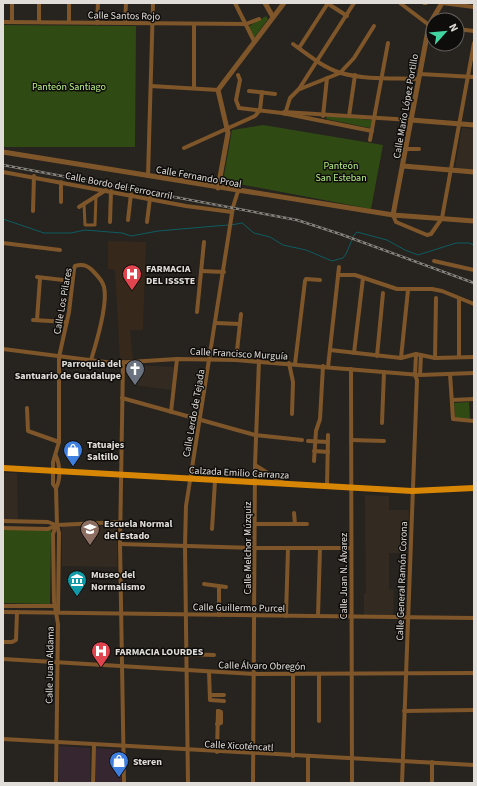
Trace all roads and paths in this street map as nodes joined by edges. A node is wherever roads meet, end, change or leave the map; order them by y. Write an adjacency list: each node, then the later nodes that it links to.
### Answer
1 (12, 3): 21 (street)
2 (39, 3): 22 (street)
3 (69, 3): 23 (street)
4 (98, 3): 24 (street)
5 (126, 3): 25 (street)
6 (153, 3): 26 (street)
7 (235, 3): 28 (street)
8 (265, 3): 17 (street)
9 (284, 3): 17 (street)
10 (327, 3): 16 (street); 34 (street)
11 (354, 3): 16 (street)
12 (400, 3): 19 (street)
13 (442, 3): 14 (street); 15 (street, Calle Mario López Portillo)
14 (474, 6)
15 (438, 12)
16 (347, 16): 36 (street)
17 (273, 17): 30 (street)
18 (259, 19): 28 (street)
19 (425, 21)
20 (3, 22): 21 (street, Calle Santos Rojo)
21 (12, 22): 22 (street, Calle Santos Rojo)
22 (39, 22): 23 (street, Calle Santos Rojo)
23 (69, 22): 24 (street, Calle Santos Rojo)
24 (97, 23): 25 (street, Calle Santos Rojo)
25 (125, 23): 26 (street, Calle Santos Rojo)
26 (153, 23): 27 (street, Calle Santos Rojo); 45 (street)
27 (194, 24): 28 (street, Calle Santos Rojo); 46 (street)
28 (246, 24): 30 (street)
29 (374, 26): 37 (street)
30 (254, 41): 48 (street)
31 (474, 43): 41 (street)
32 (293, 44): 34 (street)
33 (388, 44): 44 (street)
34 (299, 48): 36 (street)
35 (425, 52): 40 (street, Calle Mario López Portillo)
36 (317, 61): 37 (street); 47 (street)
37 (340, 73): 39 (street); 43 (street)
38 (238, 75): 52 (street)
39 (355, 75): 44 (street); 55 (street)
40 (420, 76): 41 (street); 44 (street); 57 (street, Calle Mario López Portillo)
41 (468, 77): 42 (street); 59 (street)
42 (474, 77)
43 (327, 78): 47 (street); 54 (street)
44 (382, 78): 56 (street)
45 (151, 86): 46 (street); 73 (street)
46 (194, 88): 48 (street)
47 (299, 89): 53 (street)
48 (218, 90): 61 (street)
49 (249, 91): 50 (street)
50 (262, 92): 51 (street); 52 (street)
51 (275, 94)
52 (260, 110): 53 (street); 61 (street)
53 (284, 113): 54 (street); 58 (street)
54 (323, 114): 55 (street); 58 (street)
55 (349, 116): 56 (street)
56 (374, 118): 57 (street); 62 (street)
57 (411, 120): 59 (street); 65 (street, Calle Mario López Portillo)
58 (323, 121): 62 (street)
59 (458, 124): 60 (street); 69 (street)
60 (474, 125)
61 (227, 129): 64 (street); 75 (street)
62 (372, 131): 63 (street)
63 (370, 140)
64 (184, 148)
65 (407, 149): 66 (street); 68 (street, Calle Mario López Portillo)
66 (419, 149)
67 (3, 152): 73 (street, Calle Fernando Proal)
68 (403, 166): 69 (street); 87 (street, Calle Mario López Portillo)
69 (451, 170): 71 (street); 88 (street)
70 (3, 172): 72 (street, Calle Bordo del Ferrocarril)
71 (474, 172)
72 (34, 176): 74 (street, Calle Bordo del Ferrocarril); 85 (street)
73 (148, 176): 75 (street, Calle Fernando Proal)
74 (61, 182): 76 (street, Calle Bordo del Ferrocarril); 82 (street)
75 (218, 188): 78 (street, Calle Fernando Proal)
76 (106, 190): 77 (street, Calle Bordo del Ferrocarril); 80 (street)
77 (112, 191): 79 (street, Calle Bordo del Ferrocarril); 91 (street)
78 (238, 191): 86 (street, Calle Lerdo de Tejada); 87 (street, Calle Fernando Proal)
79 (131, 194): 81 (street, Calle Bordo del Ferrocarril); 89 (street)
80 (96, 196): 83 (street); 83 (street)
81 (150, 198): 86 (street, Calle Bordo del Ferrocarril); 92 (street)
82 (61, 202)
83 (84, 203): 84 (street)
84 (79, 206)
85 (33, 211)
86 (232, 212): 100 (street, Calle Lerdo de Tejada)
87 (393, 215): 88 (street, Calle Fernando Proal); 88 (street)
88 (442, 218): 90 (street, Calle Fernando Proal)
89 (128, 220)
90 (474, 221)
91 (110, 222)
92 (146, 222)
93 (204, 242): 99 (street)
94 (3, 243): 95 (street)
95 (60, 250)
96 (434, 261): 98 (street)
97 (339, 267): 101 (street)
98 (474, 270)
99 (201, 271): 100 (street); 110 (street)
100 (224, 272): 113 (street, Calle Lerdo de Tejada)
101 (338, 275): 102 (street); 116 (street)
102 (363, 278): 105 (street); 117 (street)
103 (320, 280): 133 (street)
104 (72, 281): 112 (street, Calle Los Pilares); 112 (street); 128 (street, Calle Los Pilares)
105 (408, 290): 108 (street); 124 (street)
106 (384, 293): 121 (street)
107 (436, 298): 125 (street)
108 (459, 299): 109 (street); 122 (street)
109 (474, 304)
110 (197, 312)
111 (241, 314): 114 (street)
112 (67, 322): 120 (street, Calle Los Pilares)
113 (216, 323): 114 (street); 127 (street, Calle Lerdo de Tejada)
114 (240, 324): 129 (street)
115 (3, 349): 120 (street, Calle Francisco Murguía)
116 (330, 350): 117 (street); 135 (street)
117 (354, 353): 121 (street)
118 (416, 354): 119 (street); 124 (street); 140 (street)
119 (421, 355): 125 (street); 141 (street)
120 (60, 356): 128 (street, Calle Francisco Murguía); 159 (street, Calle Juan Aldama)
121 (377, 356): 124 (street)
122 (459, 357): 123 (street); 125 (street)
123 (474, 357)
124 (401, 358)
125 (435, 358)
126 (177, 359): 127 (street, Calle Francisco Murguía); 131 (street, Calle Francisco Murguía); 147 (street)
127 (210, 359): 129 (street, Calle Francisco Murguía); 149 (street, Calle Lerdo de Tejada)
128 (91, 360): 131 (street, Calle Francisco Murguía)
129 (236, 360): 130 (street, Calle Francisco Murguía)
130 (259, 360): 132 (street, Calle Francisco Murguía); 152 (street, Calle Melchor Múzquiz)
131 (123, 362): 143 (street)
132 (289, 363): 133 (street, Calle Francisco Murguía); 148 (street)
133 (295, 364): 134 (street, Calle Francisco Murguía)
134 (323, 366): 135 (street, Calle Francisco Murguía); 157 (street)
135 (328, 367): 136 (street, Calle Francisco Murguía)
136 (351, 369): 137 (street, Calle Francisco Murguía); 155 (street, Calle Juan N. Álvarez)
137 (384, 372): 140 (street, Calle Francisco Murguía); 151 (street)
138 (474, 373): 139 (street, Calle Francisco Murguía)
139 (450, 374): 141 (street, Calle Francisco Murguía); 145 (street)
140 (415, 375): 141 (street, Calle Francisco Murguía); 142 (street, Calle General Ramón Corona)
141 (420, 375): 142 (street, Calle General Ramón Corona)
142 (417, 380): 175 (street, Calle General Ramón Corona)
143 (122, 398): 147 (street); 167 (street)
144 (474, 399): 145 (street)
145 (452, 400): 150 (street)
146 (27, 408): 159 (street)
147 (171, 412): 149 (street)
148 (292, 414)
149 (200, 420): 152 (street); 168 (street, Calle Lerdo de Tejada)
150 (474, 421)
151 (382, 423)
152 (255, 435): 154 (street); 164 (street, Calle Melchor Múzquiz)
153 (328, 435): 160 (street)
154 (302, 440)
155 (351, 440): 158 (street); 173 (street, Calle Juan N. Álvarez)
156 (308, 441): 157 (street)
157 (315, 441): 160 (street); 161 (street)
158 (384, 441)
159 (59, 442): 166 (street, Calle Juan Aldama)
160 (328, 442): 162 (street)
161 (314, 452): 162 (street); 163 (street)
162 (328, 452): 172 (street)
163 (314, 461)
164 (255, 465): 170 (street, Calle Melchor Múzquiz); 171 (street)
165 (3, 468): 166 (main road, Calzada Emilio Carranza)
166 (56, 470): 167 (main road, Calzada Emilio Carranza); 182 (street, Calle Juan Aldama)
167 (121, 476): 168 (main road, Calzada Emilio Carranza); 178 (street)
168 (190, 479): 169 (main road, Calzada Emilio Carranza); 186 (street, Calle Lerdo de Tejada)
169 (215, 480): 170 (main road, Calzada Emilio Carranza); 184 (street)
170 (255, 483): 171 (main road, Calzada Emilio Carranza); 179 (street, Calle Melchor Múzquiz)
171 (286, 484): 172 (main road, Calzada Emilio Carranza)
172 (327, 487): 173 (main road, Calzada Emilio Carranza)
173 (352, 488): 175 (main road, Calzada Emilio Carranza); 190 (street, Calle Juan N. Álvarez)
174 (474, 488): 175 (main road, Calzada Emilio Carranza)
175 (412, 491): 206 (street, Calle General Ramón Corona)
176 (294, 513): 180 (street)
177 (3, 521): 182 (street)
178 (120, 522): 182 (street); 185 (street)
179 (255, 524): 180 (street); 187 (street, Calle Melchor Múzquiz)
180 (295, 524): 181 (street)
181 (307, 524)
182 (56, 525): 183 (street); 195 (street, Calle Juan Aldama)
183 (3, 528)
184 (212, 529)
185 (120, 544): 186 (street); 199 (street)
186 (184, 546): 187 (street); 200 (street, Calle Lerdo de Tejada)
187 (255, 548): 188 (street); 202 (street, Calle Melchor Múzquiz)
188 (288, 548): 189 (street); 203 (street)
189 (320, 548): 190 (street); 204 (street)
190 (351, 548): 205 (street, Calle Juan N. Álvarez)
191 (204, 584): 192 (street)
192 (219, 586): 193 (street); 201 (street)
193 (226, 587)
194 (3, 606): 195 (street)
195 (56, 606): 196 (street, Calle Juan Aldama)
196 (57, 611): 198 (street, Calle Guillermo Purcel); 199 (street, Calle Guillermo Purcel); 212 (street, Calle Juan Aldama)
197 (3, 612): 198 (street, Calle Guillermo Purcel)
198 (17, 612): 208 (street)
199 (120, 612): 200 (street, Calle Guillermo Purcel); 213 (street)
200 (185, 614): 201 (street, Calle Guillermo Purcel); 209 (street, Calle Lerdo de Tejada)
201 (219, 615): 202 (street, Calle Guillermo Purcel)
202 (255, 616): 203 (street, Calle Guillermo Purcel); 217 (street, Calle Melchor Múzquiz)
203 (286, 616): 204 (street, Calle Guillermo Purcel)
204 (318, 616): 205 (street, Calle Guillermo Purcel)
205 (351, 616): 206 (street, Calle Guillermo Purcel); 218 (street, Calle Juan N. Álvarez)
206 (407, 617): 207 (street, Calle Guillermo Purcel); 219 (street, Calle General Ramón Corona)
207 (474, 618)
208 (3, 642)
209 (186, 654): 210 (street); 214 (street, Calle Lerdo de Tejada)
210 (214, 655)
211 (3, 659): 212 (street, Calle Álvaro Obregón)
212 (57, 662): 213 (street, Calle Álvaro Obregón); 230 (street, Calle Juan Aldama)
213 (121, 666): 214 (street, Calle Álvaro Obregón); 232 (street)
214 (186, 671): 215 (street, Calle Álvaro Obregón); 233 (street, Calle Lerdo de Tejada)
215 (209, 672): 217 (street, Calle Álvaro Obregón); 222 (street)
216 (474, 673): 219 (street, Calle Álvaro Obregón)
217 (254, 674): 220 (street, Calle Álvaro Obregón); 235 (street, Calle Melchor Múzquiz)
218 (351, 674): 219 (street, Calle Álvaro Obregón); 221 (street, Calle Álvaro Obregón); 238 (street, Calle Juan N. Álvarez)
219 (405, 674): 226 (street, Calle General Ramón Corona)
220 (293, 675): 221 (street, Calle Álvaro Obregón); 236 (street)
221 (319, 675): 227 (street)
222 (210, 695): 223 (street); 224 (street)
223 (224, 695)
224 (224, 701)
225 (474, 710): 226 (street)
226 (404, 711): 239 (street, Calle General Ramón Corona)
227 (319, 720)
228 (217, 724): 234 (street)
229 (3, 739): 230 (street, Calle Xicoténcatl)
230 (56, 742): 231 (street, Calle Xicoténcatl); 242 (street, Calle Juan Aldama)
231 (94, 745): 232 (street, Calle Xicoténcatl); 243 (street)
232 (124, 747): 233 (street, Calle Xicoténcatl); 244 (street)
233 (187, 750): 234 (street, Calle Xicoténcatl); 245 (street, Calle Lerdo de Tejada)
234 (217, 752): 235 (street, Calle Xicoténcatl)
235 (254, 754): 236 (street, Calle Xicoténcatl); 246 (street, Calle Melchor Múzquiz)
236 (293, 756): 237 (street, Calle Xicoténcatl)
237 (308, 756): 238 (street, Calle Xicoténcatl); 247 (street)
238 (351, 758): 239 (street, Calle Xicoténcatl); 248 (street, Calle Juan N. Álvarez)
239 (402, 761): 240 (street, Calle Xicoténcatl); 249 (street, Calle General Ramón Corona)
240 (432, 762): 241 (street, Calle Xicoténcatl); 250 (street)
241 (474, 765)
242 (56, 783)
243 (93, 783)
244 (124, 783)
245 (188, 783)
246 (253, 783)
247 (308, 783)
248 (352, 783)
249 (402, 783)
250 (432, 783)

